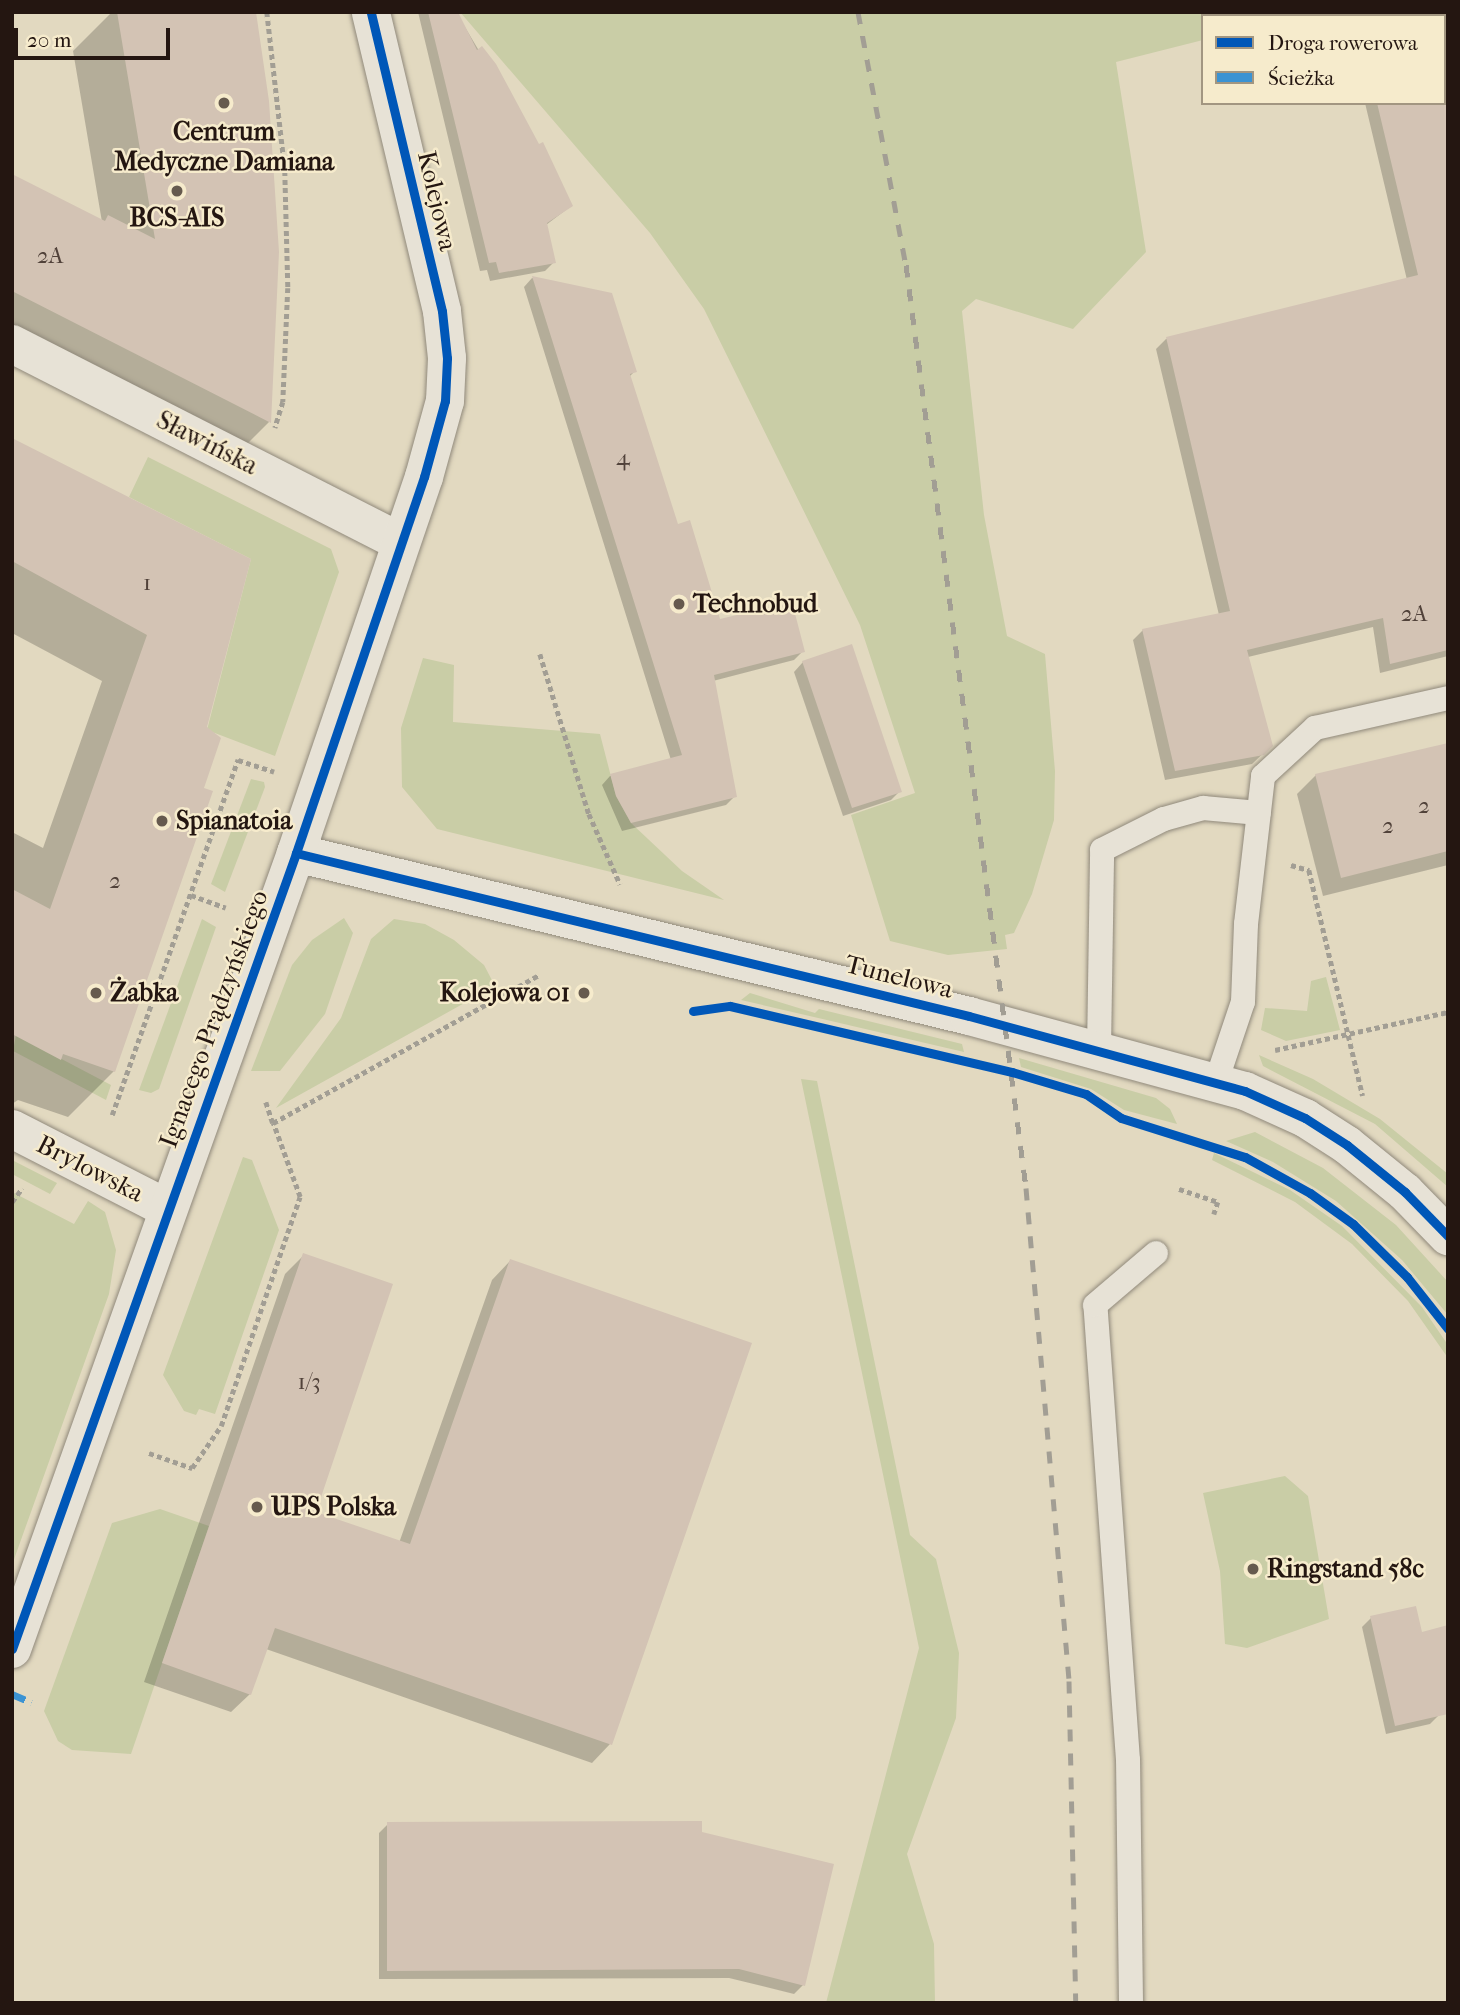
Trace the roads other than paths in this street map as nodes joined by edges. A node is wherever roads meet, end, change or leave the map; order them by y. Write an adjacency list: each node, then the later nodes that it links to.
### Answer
1 (371, 12): 3 (street, Kolejowa)
2 (12, 344): 4 (street, Sławińska)
3 (445, 401): 4 (street, Ignacego Prądzyńskiego)
4 (401, 542): 7 (street, Ignacego Prądzyńskiego)
5 (1448, 698): 6 (lane)
6 (1259, 813): 8 (lane); 9 (lane)
7 (296, 853): 8 (street, Tunelowa); 11 (street, Ignacego Prądzyńskiego)
8 (1099, 1050): 9 (street, Tunelowa)
9 (1216, 1082): 12 (street, Tunelowa)
10 (12, 1129): 11 (street, Brylowska)
11 (168, 1209): 14 (street, Ignacego Prądzyńskiego)
12 (1448, 1236)
13 (1156, 1254): 15 (lane)
14 (12, 1649)
15 (1131, 2003)

